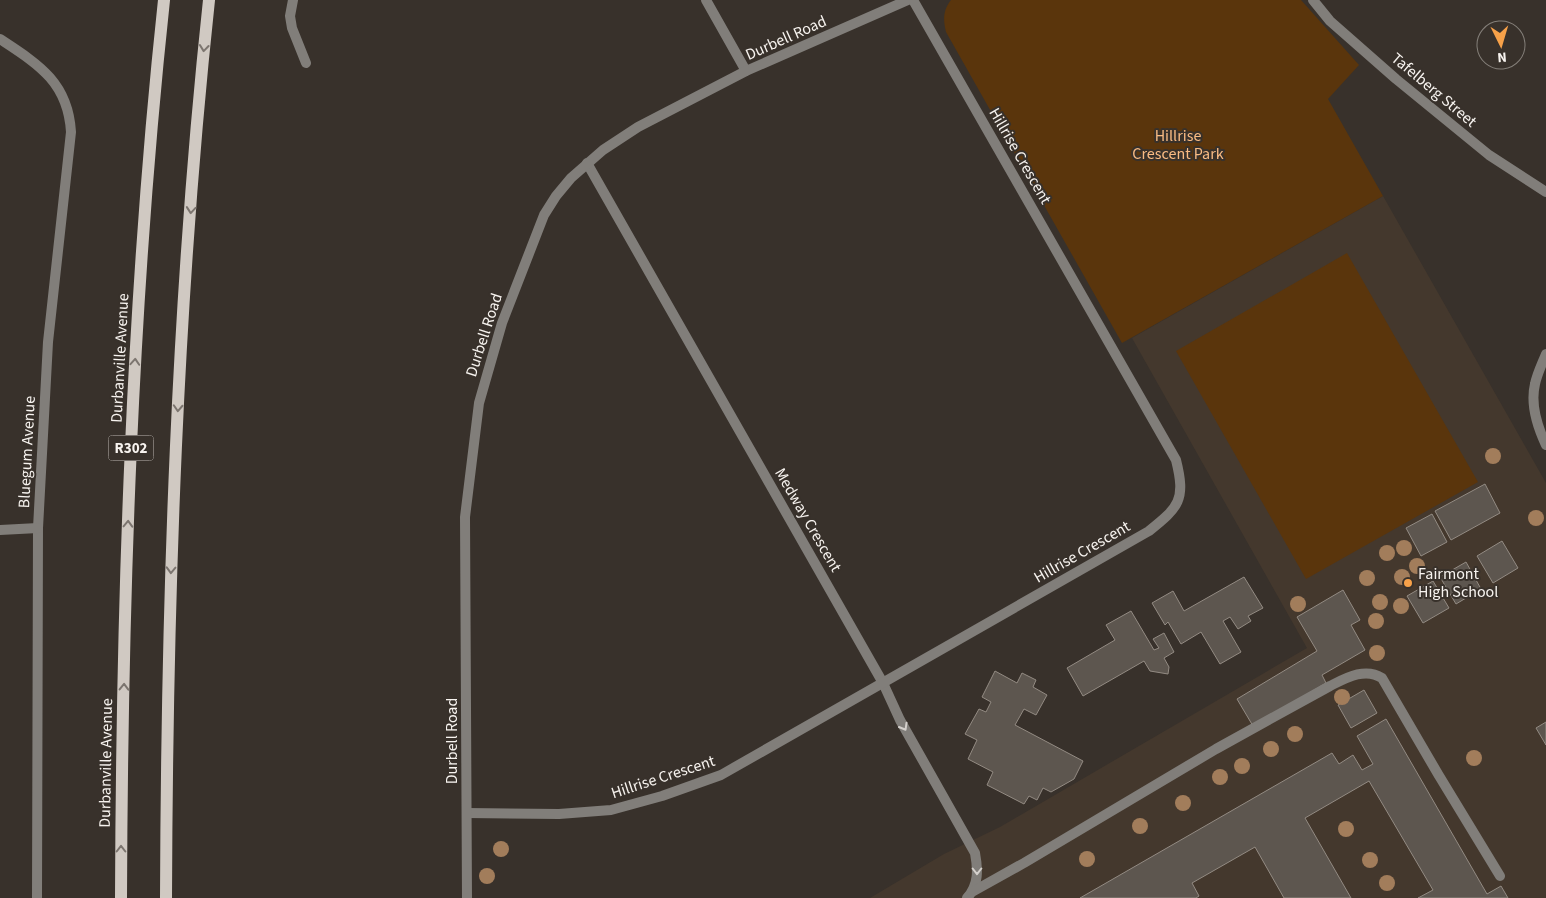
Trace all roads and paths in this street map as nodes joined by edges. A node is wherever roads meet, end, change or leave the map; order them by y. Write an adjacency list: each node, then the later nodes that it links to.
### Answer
1 (164, 0): 22 (main road, Durbanville Avenue / R302, one-way to 1)
2 (209, 0): 23 (main road, R302, one-way to 23)
3 (293, 0): 9 (street)
4 (706, 0): 10 (street)
5 (908, 0): 10 (street, Durbell Road)
6 (913, 0): 17 (street, Hillrise Crescent)
7 (1313, 0): 12 (street, Tafelberg Street)
8 (0, 39): 15 (street, Bluegum Avenue)
9 (306, 63)
10 (746, 71): 11 (street, Durbell Road)
11 (587, 163): 17 (street, Medway Crescent); 18 (street, Durbell Road)
12 (1546, 192)
13 (1546, 354): 14 (street)
14 (1546, 445)
15 (38, 528): 16 (street); 21 (street, Bluegum Avenue)
16 (0, 530)
17 (883, 683): 18 (street, Hillrise Crescent); 20 (street, Medway Crescent, one-way to 20)
18 (467, 813): 24 (street, Durbell Road)
19 (1500, 876): 20 (street)
20 (969, 895)
21 (36, 898)
22 (121, 898)
23 (166, 898)
24 (467, 898)

